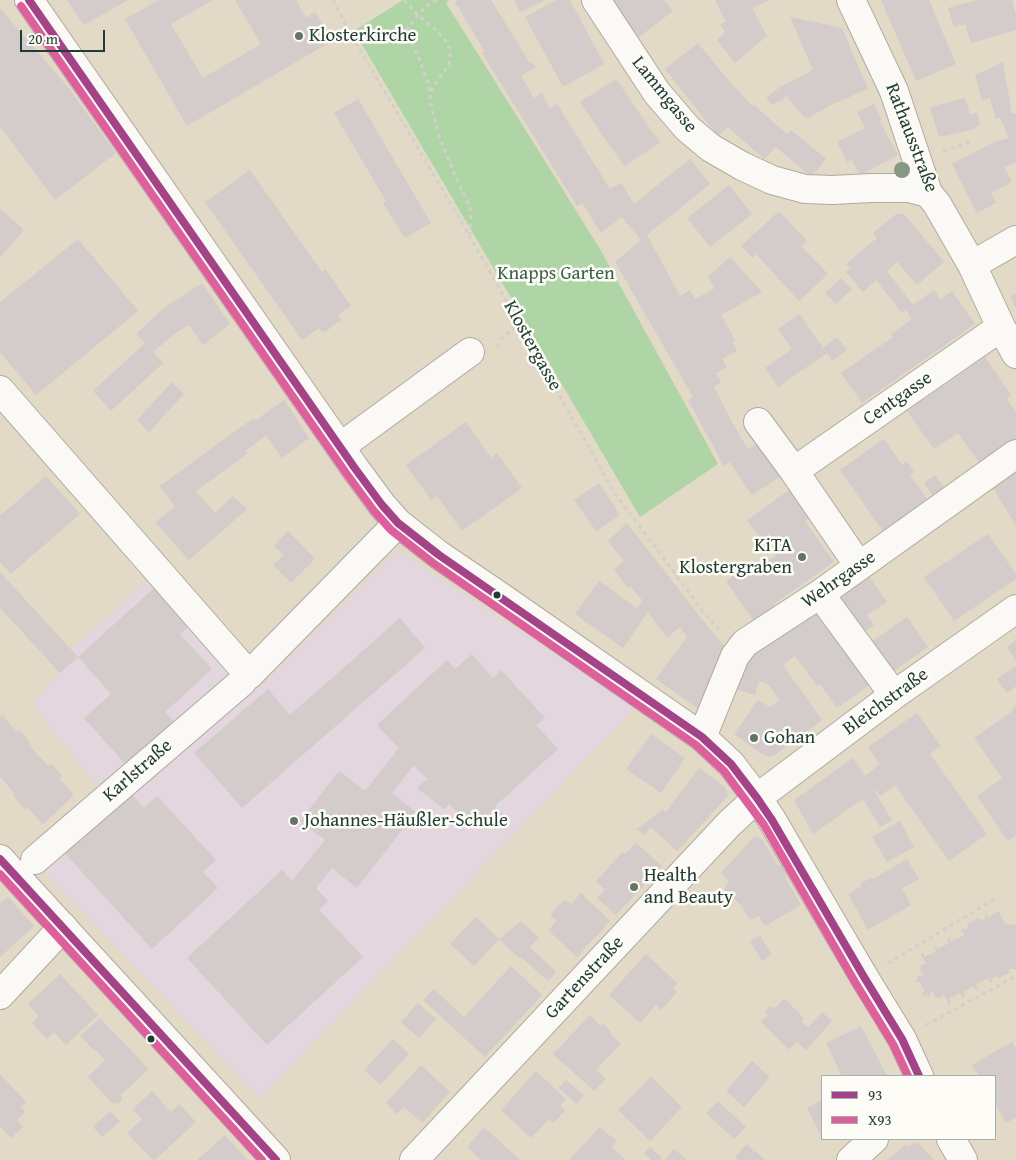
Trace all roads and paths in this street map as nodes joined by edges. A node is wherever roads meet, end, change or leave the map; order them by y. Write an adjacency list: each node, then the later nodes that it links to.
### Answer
1 (29, 0): 18 (street)
2 (333, 0): 10 (path, Klostergasse)
3 (404, 0): 7 (path)
4 (437, 0): 7 (path)
5 (596, 0): 9 (street, Lammgasse)
6 (851, 0): 9 (street, Rathausstraße)
7 (418, 15): 8 (path); 8 (path)
8 (430, 93): 10 (path)
9 (928, 193): 12 (street, Rathausstraße)
10 (470, 235): 25 (path, Klostergasse)
11 (1016, 240): 12 (street)
12 (972, 265): 13 (street, Rathausstraße)
13 (1001, 327): 15 (street, Rathausstraße); 20 (street, Centgasse)
14 (470, 352): 18 (street)
15 (1016, 354)
16 (0, 390): 26 (street)
17 (758, 422): 20 (street)
18 (340, 447): 21 (street)
19 (1016, 454): 22 (street, Wehrgasse)
20 (794, 471): 22 (street)
21 (398, 523): 26 (street, Karlstraße); 28 (street)
22 (859, 566): 23 (street, Wehrgasse)
23 (820, 594): 25 (street, Wehrgasse); 27 (street)
24 (1016, 609): 27 (street, Bleichstraße)
25 (739, 650): 28 (street, Wehrgasse)
26 (245, 679): 31 (street, Karlstraße)
27 (894, 695): 29 (street, Bleichstraße)
28 (702, 737): 29 (street)
29 (757, 798): 35 (street); 42 (street, Gartenstraße)
30 (0, 859): 33 (street)
31 (35, 860)
32 (995, 899): 35 (path)
33 (63, 927): 36 (street); 41 (street)
34 (1016, 976): 37 (path)
35 (864, 977): 37 (street)
36 (0, 995)
37 (902, 1039): 38 (street)
38 (919, 1075)
39 (873, 1140): 43 (street)
40 (952, 1140): 44 (street)
41 (276, 1160)
42 (414, 1160)
43 (851, 1160)
44 (963, 1160)

